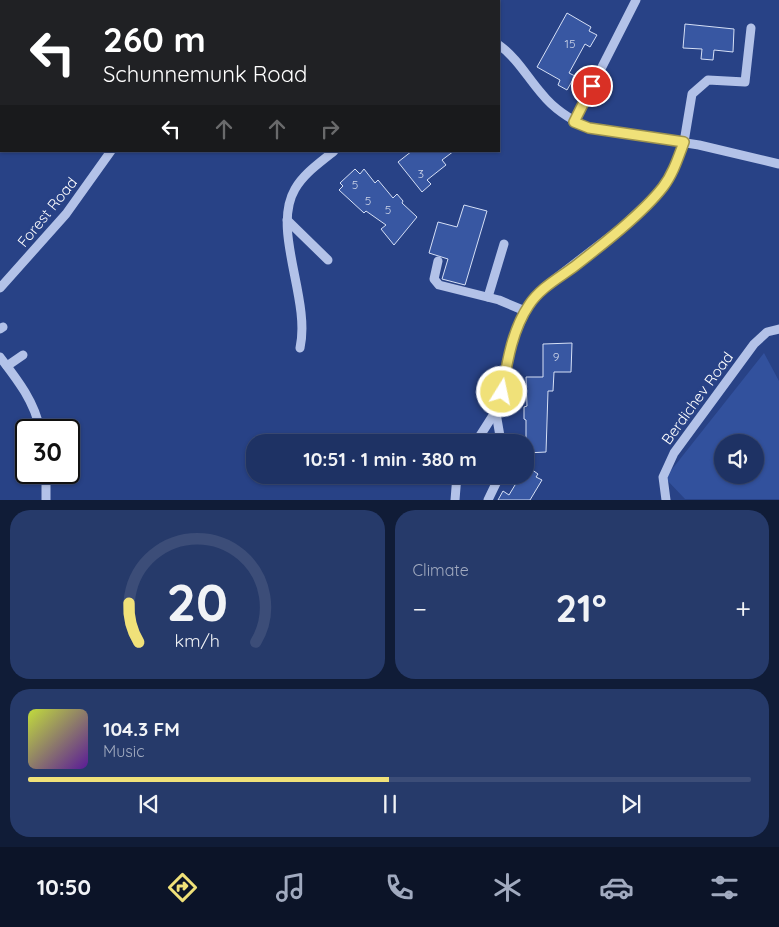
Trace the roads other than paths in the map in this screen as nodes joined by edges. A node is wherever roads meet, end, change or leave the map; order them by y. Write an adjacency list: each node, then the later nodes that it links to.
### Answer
1 (636, 0): 4 (street)
2 (751, 28): 5 (street)
3 (500, 46): 4 (street)
4 (574, 122): 5 (street)
5 (684, 142): 8 (street); 15 (street)
6 (110, 152): 13 (street, Forest Road)
7 (333, 152): 9 (street)
8 (779, 164)
9 (287, 220): 11 (street); 17 (street)
10 (504, 244): 14 (street)
11 (328, 260)
12 (438, 262): 14 (street)
13 (0, 288)
14 (488, 297): 15 (street)
15 (525, 311): 21 (street)
16 (779, 329): 31 (street, Berdichev Road)
17 (300, 348)
18 (23, 355): 20 (street)
19 (0, 357): 20 (street)
20 (7, 366): 22 (street)
21 (496, 413): 23 (street); 24 (street)
22 (38, 419)
23 (482, 434)
24 (500, 434)
25 (46, 484): 28 (street)
26 (456, 484): 29 (street)
27 (496, 484): 30 (street)
28 (46, 500)
29 (455, 500)
30 (488, 500)
31 (666, 500)

